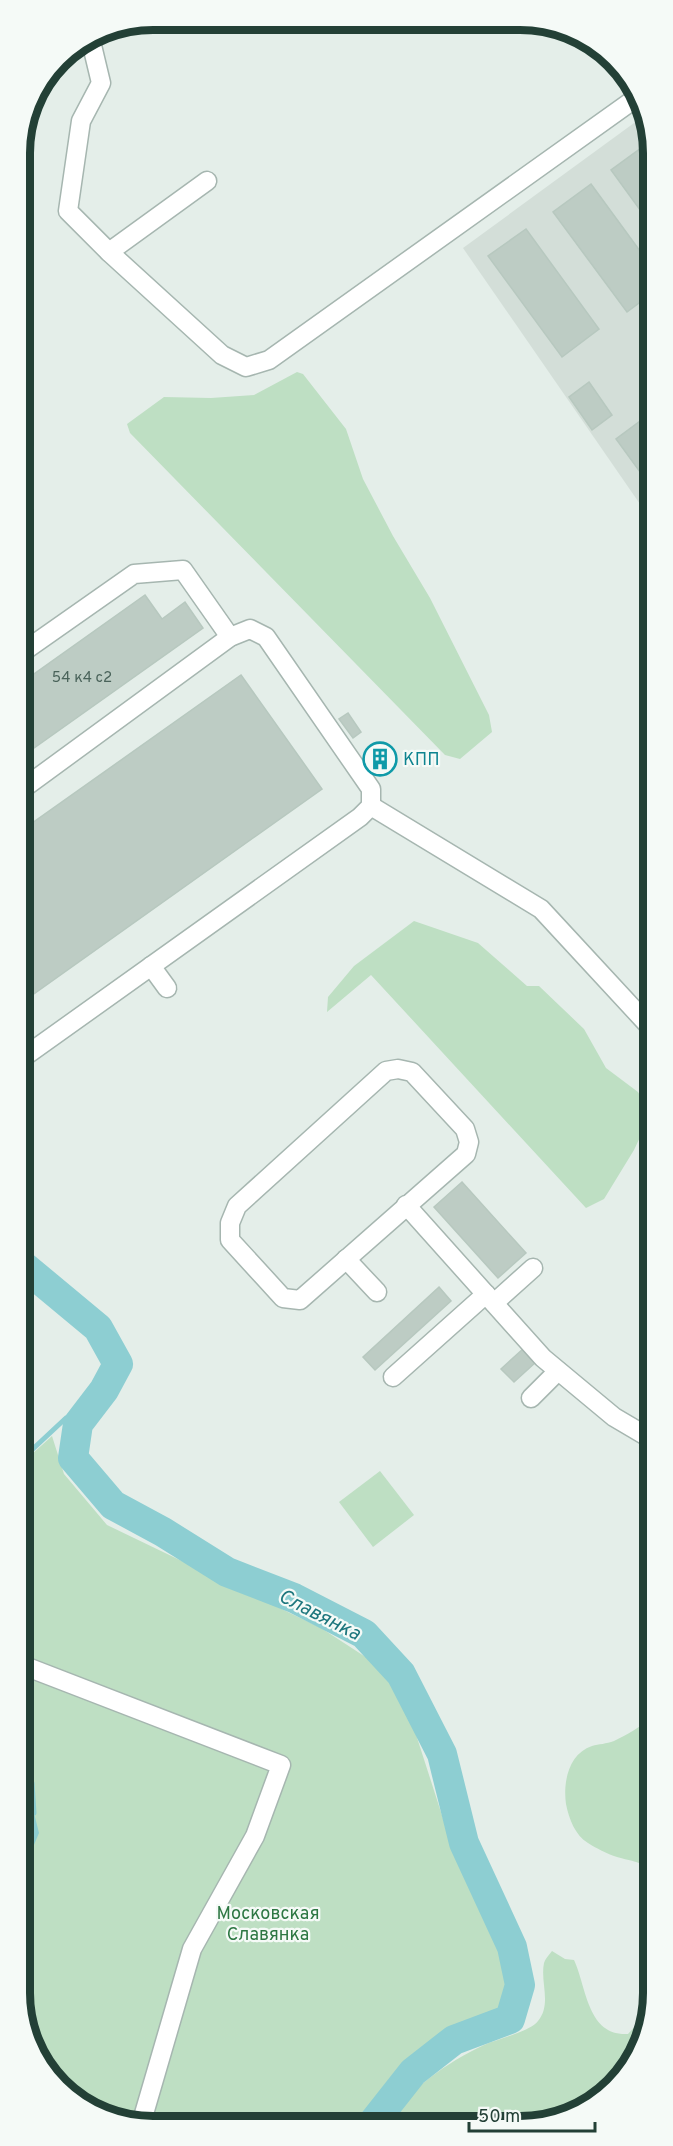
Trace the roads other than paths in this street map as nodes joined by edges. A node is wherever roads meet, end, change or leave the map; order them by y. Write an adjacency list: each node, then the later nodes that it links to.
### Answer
1 (92, 46): 4 (lane)
2 (631, 101): 4 (lane)
3 (207, 182): 4 (lane)
4 (109, 252)
5 (230, 637): 6 (lane); 7 (lane); 8 (lane)
6 (30, 647)
7 (30, 780)
8 (371, 806): 9 (lane); 11 (lane)
9 (151, 966): 10 (lane); 12 (lane)
10 (167, 988)
11 (643, 1019)
12 (30, 1053)
13 (406, 1205): 14 (lane); 14 (lane); 17 (lane)
14 (346, 1259): 16 (lane)
15 (532, 1268): 17 (lane)
16 (377, 1292)
17 (490, 1298): 18 (lane); 19 (lane)
18 (558, 1371): 20 (lane); 21 (lane)
19 (393, 1377)
20 (531, 1398)
21 (643, 1435)
22 (30, 1668): 23 (lane)
23 (144, 2115)

